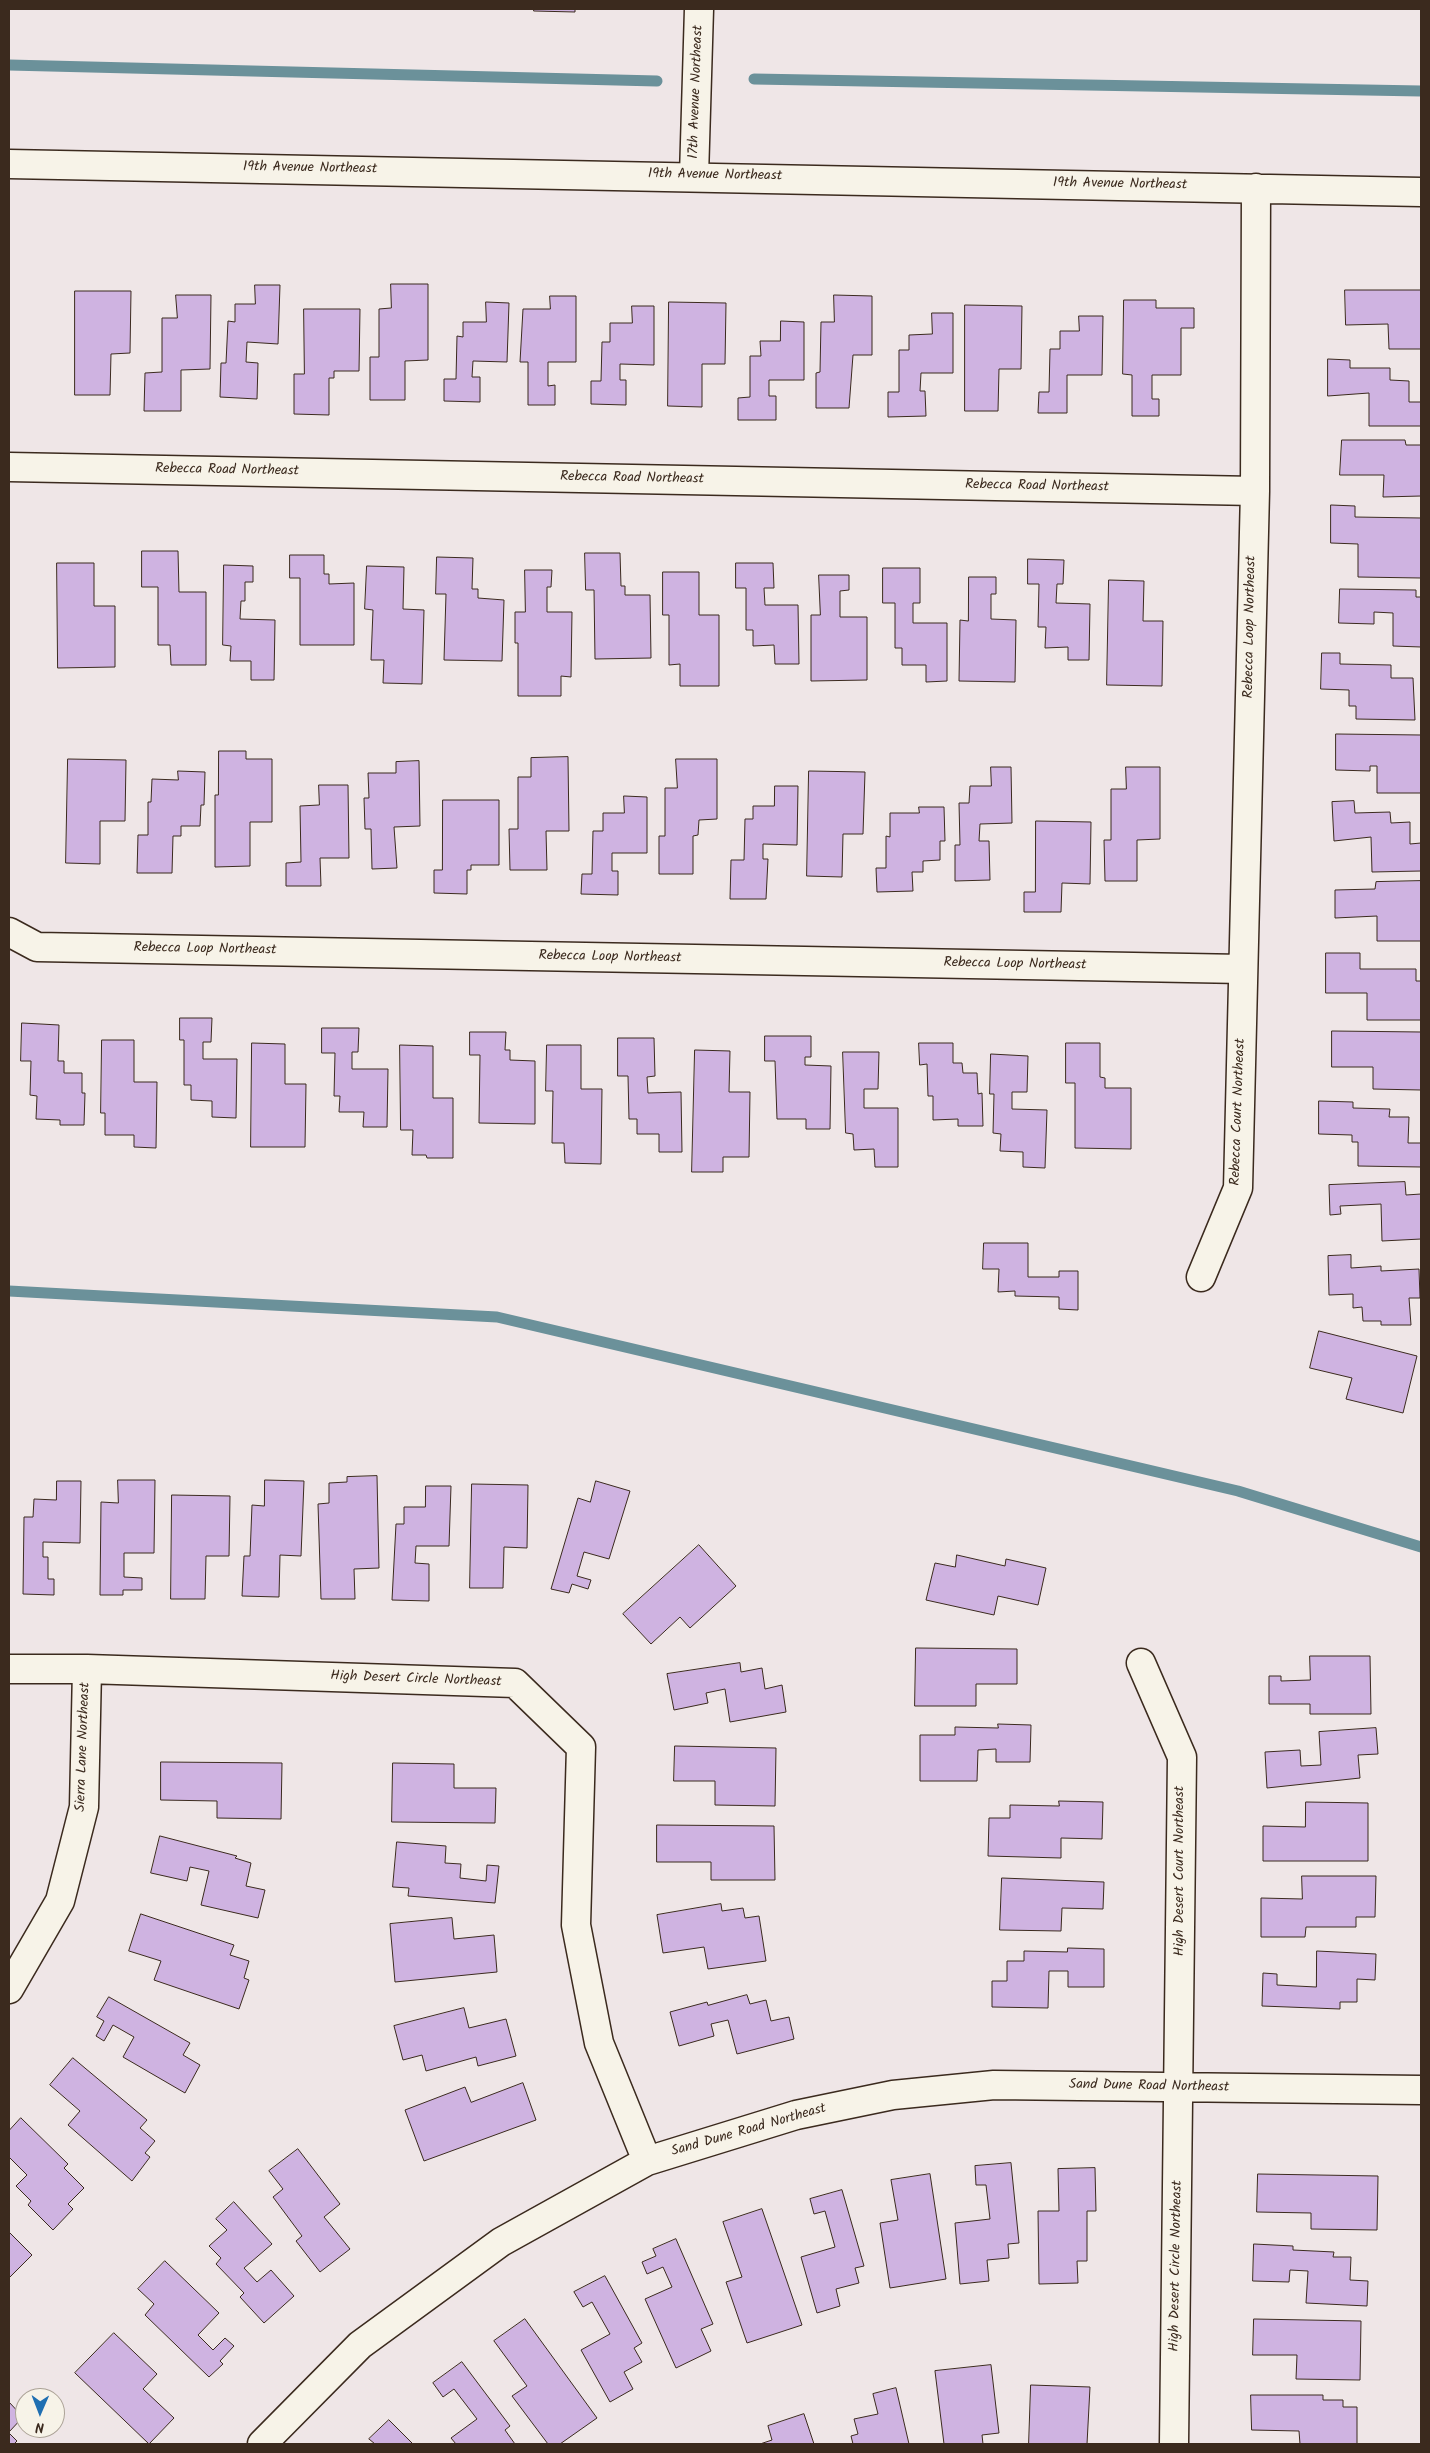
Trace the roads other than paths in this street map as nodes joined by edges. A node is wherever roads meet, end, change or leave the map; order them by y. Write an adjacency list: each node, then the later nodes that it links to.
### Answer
1 (699, 9): 3 (street, 17th Avenue Northeast)
2 (9, 164): 3 (street, 19th Avenue Northeast)
3 (694, 176): 4 (street, 19th Avenue Northeast)
4 (1256, 188): 5 (street, 19th Avenue Northeast); 7 (street, Rebecca Loop Northeast)
5 (1421, 192)
6 (9, 467): 7 (street, Rebecca Road Northeast)
7 (1255, 491): 9 (street, Rebecca Loop Northeast)
8 (9, 932): 9 (street, Rebecca Loop Northeast)
9 (1243, 969): 10 (street, Rebecca Court Northeast)
10 (1201, 1277)
11 (1141, 1663): 15 (street, High Desert Court Northeast)
12 (9, 1669): 13 (street, High Desert Circle Northeast)
13 (87, 1669): 14 (street, Sierra Lane Northeast); 17 (street, High Desert Circle Northeast)
14 (9, 1989)
15 (1179, 2087): 16 (street, Sand Dune Road Northeast); 17 (street, Sand Dune Road Northeast); 19 (street, High Desert Circle Northeast)
16 (1421, 2090)
17 (647, 2161): 18 (street, Sand Dune Road Northeast)
18 (262, 2444)
19 (1174, 2444)

